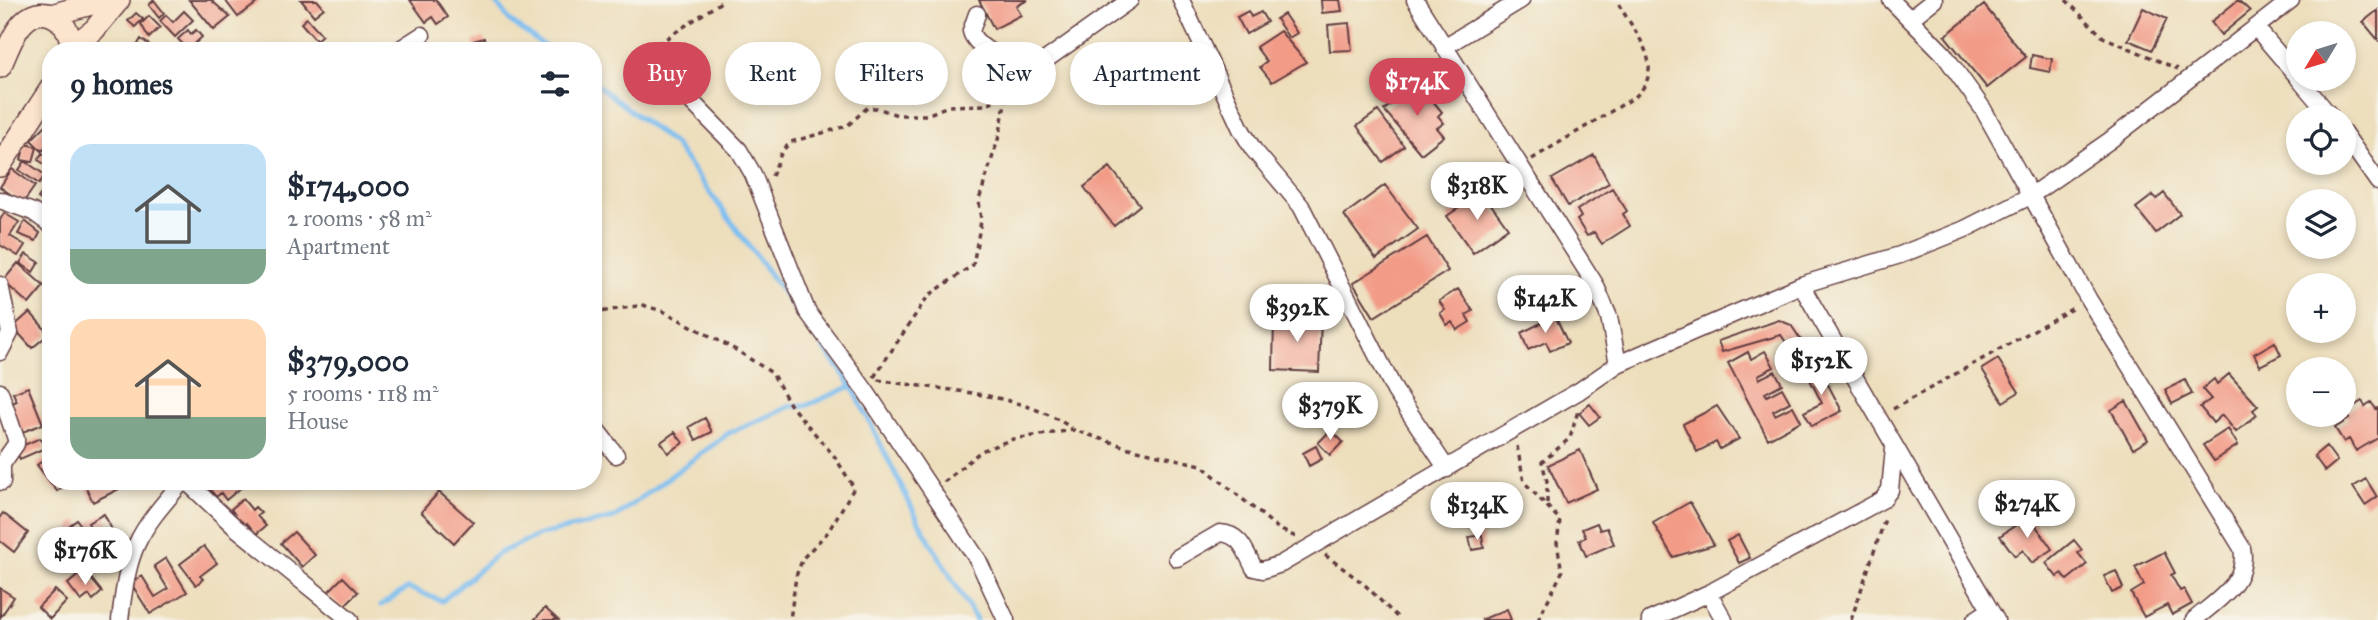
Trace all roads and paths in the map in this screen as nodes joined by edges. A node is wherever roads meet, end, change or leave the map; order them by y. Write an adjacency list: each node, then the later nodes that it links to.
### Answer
1 (106, 0): 14 (main road)
2 (119, 0): 19 (main road)
3 (724, 0): 21 (path)
4 (1129, 0): 24 (street)
5 (1181, 0): 56 (street)
6 (1415, 0): 23 (street)
7 (1521, 0): 23 (street)
8 (1616, 0): 36 (path)
9 (1891, 0): 15 (street)
10 (1934, 0): 15 (street)
11 (2066, 0): 27 (path)
12 (2291, 0): 16 (street)
13 (977, 14): 22 (street)
14 (51, 15): 18 (main road); 26 (main road)
15 (1910, 19): 38 (street)
16 (2257, 29): 25 (street); 27 (street)
17 (422, 34): 20 (street)
18 (69, 42)
19 (79, 42)
20 (410, 42)
21 (661, 42)
22 (977, 42)
23 (1444, 47): 36 (street)
24 (1056, 53)
25 (2286, 64)
26 (0, 67)
27 (2193, 75): 38 (street)
28 (2309, 91): 33 (street)
29 (42, 103): 35 (main road)
30 (695, 105): 39 (street)
31 (985, 105): 39 (path)
32 (1005, 105): 51 (path)
33 (2321, 105)
34 (2356, 150): 37 (street)
35 (0, 166)
36 (1519, 166): 47 (street)
37 (2378, 181)
38 (2030, 196): 43 (street); 44 (street)
39 (762, 198): 61 (street)
40 (0, 200): 41 (street)
41 (42, 218)
42 (0, 285): 46 (street)
43 (1801, 285): 47 (street); 50 (street)
44 (2089, 300): 50 (path); 77 (street)
45 (602, 312): 69 (path)
46 (0, 352)
47 (1618, 364): 48 (street)
48 (1579, 391): 52 (street); 62 (path)
49 (0, 392): 57 (street)
50 (1877, 419): 54 (street)
51 (1074, 429): 61 (path); 63 (path)
52 (1514, 430): 56 (street); 62 (path)
53 (602, 437): 55 (street)
54 (1894, 448): 60 (street); 66 (street)
55 (616, 456)
56 (1447, 469): 63 (street)
57 (2, 482)
58 (177, 490): 67 (street)
59 (195, 490): 68 (street)
60 (1890, 490): 65 (street); 75 (path)
61 (932, 491): 70 (street)
62 (1547, 504): 72 (path)
63 (1313, 546): 64 (street); 71 (path)
64 (1177, 558)
65 (1709, 593): 73 (street); 74 (street)
66 (1993, 615): 76 (street)
67 (120, 620)
68 (350, 620)
69 (790, 620)
70 (1006, 620)
71 (1400, 620)
72 (1538, 620)
73 (1650, 620)
74 (1724, 620)
75 (1851, 620)
76 (1975, 620)
77 (2194, 620)

